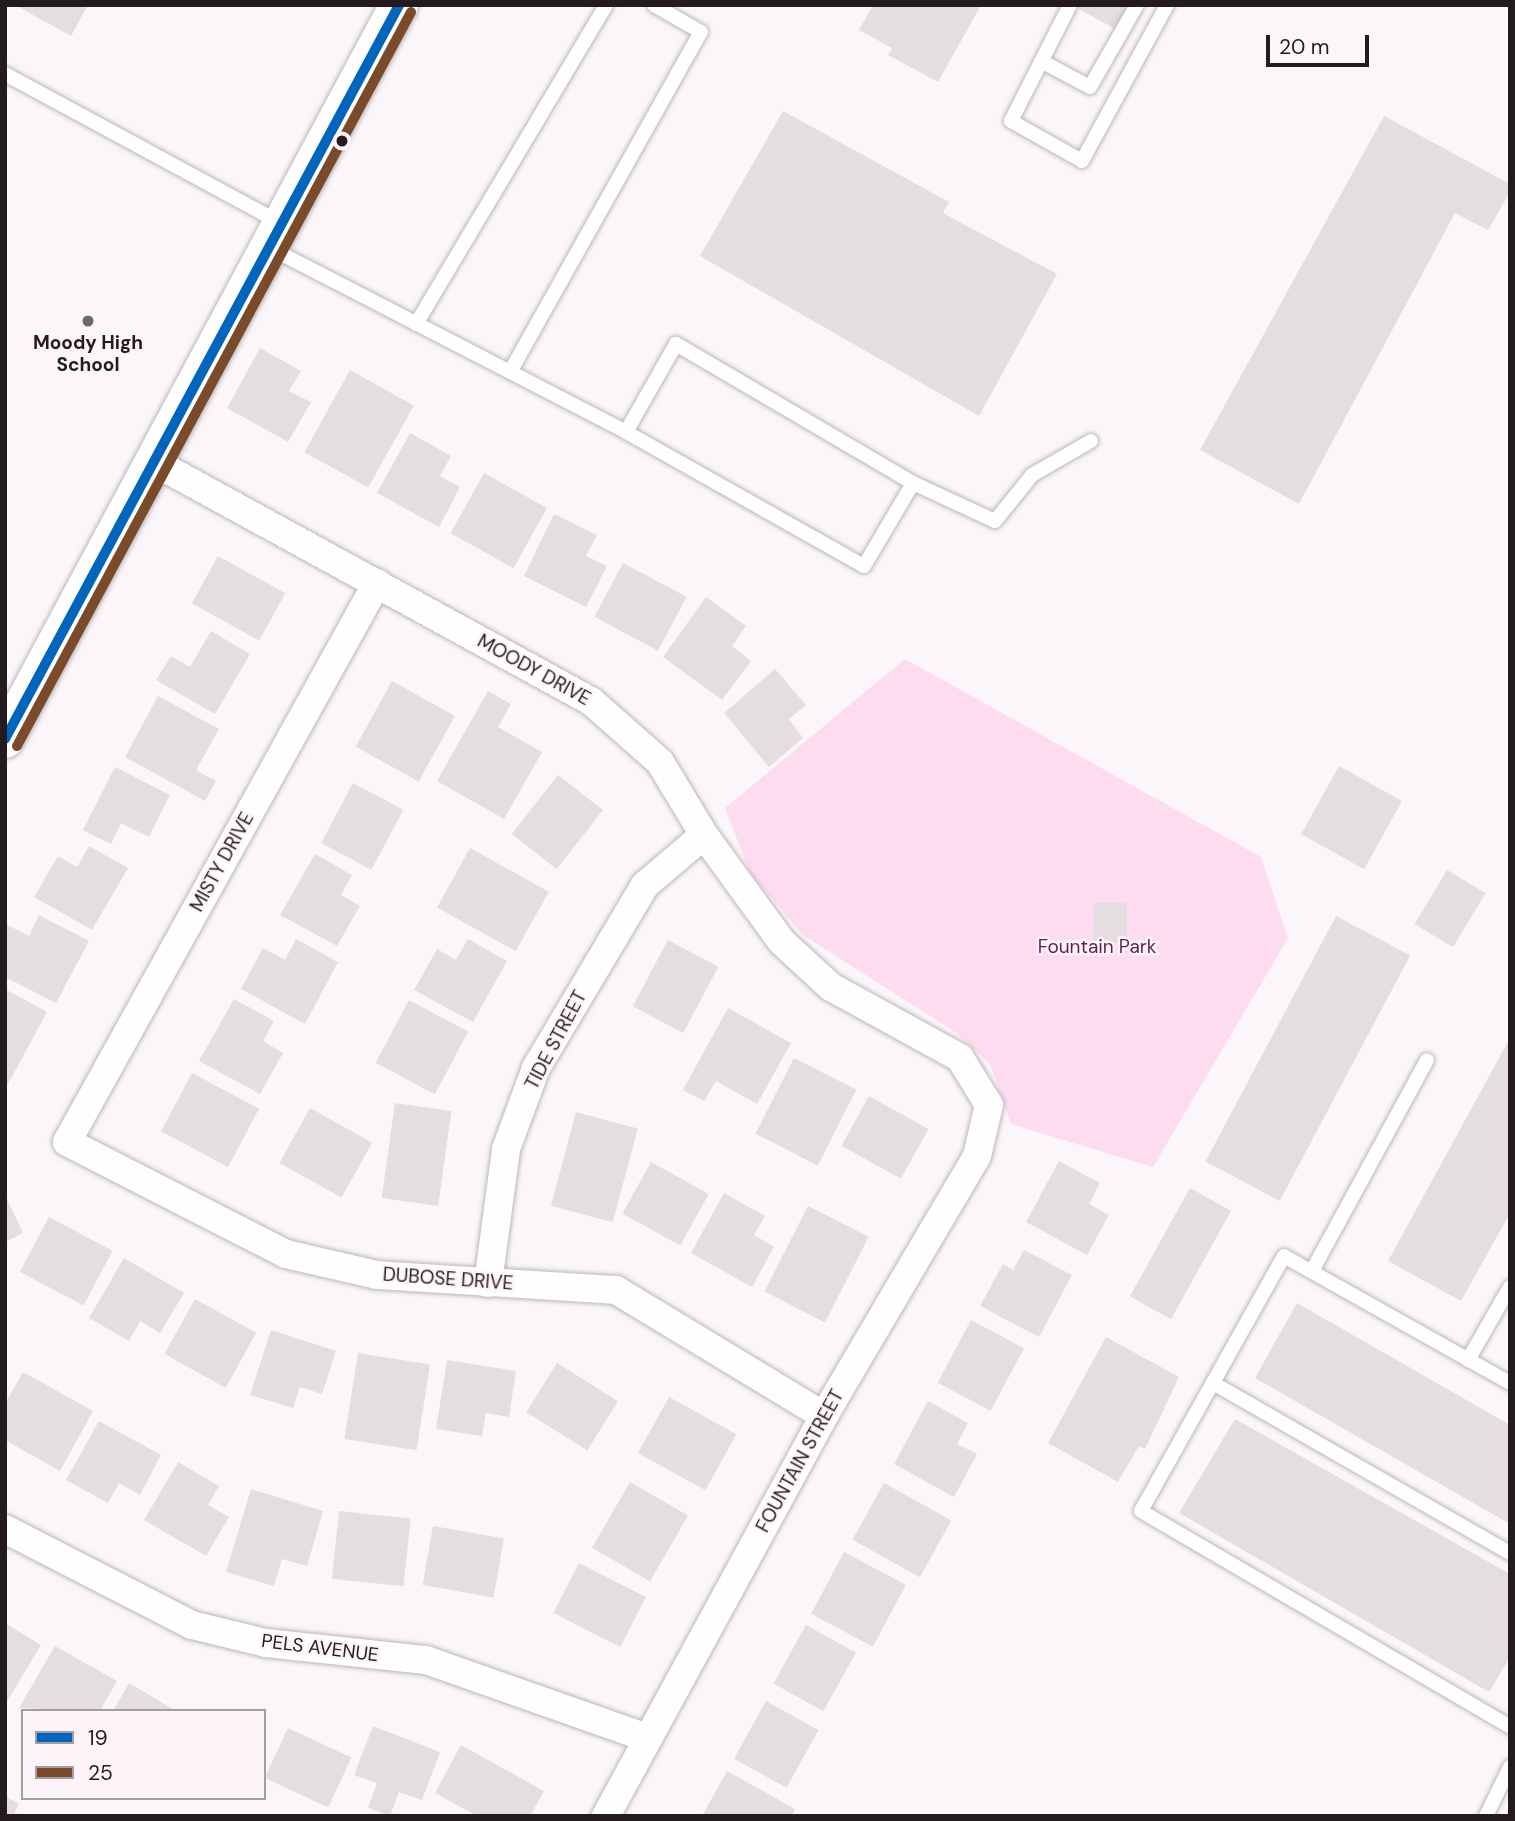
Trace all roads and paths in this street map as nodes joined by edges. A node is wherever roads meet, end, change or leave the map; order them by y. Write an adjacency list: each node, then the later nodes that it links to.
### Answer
1 (399, 5): 9 (street)
2 (606, 5): 10 (lane)
3 (654, 5): 11 (lane)
4 (1070, 5): 7 (lane)
5 (1137, 5): 7 (lane)
6 (1167, 5): 7 (lane)
7 (1041, 61)
8 (5, 74): 9 (lane)
9 (275, 235): 10 (lane); 14 (street)
10 (416, 324): 11 (lane)
11 (510, 372): 12 (lane)
12 (626, 432): 15 (lane); 15 (lane)
13 (1091, 441): 15 (lane)
14 (154, 462): 16 (street, MOODY DRIVE); 17 (street)
15 (913, 483)
16 (377, 583): 18 (street, MOODY DRIVE); 21 (street, MISTY DRIVE)
17 (5, 739)
18 (704, 835): 20 (street, MOODY DRIVE); 23 (street, TIDE STREET)
19 (1427, 1060): 22 (lane)
20 (989, 1105): 28 (street, FOUNTAIN STREET)
21 (67, 1142): 23 (street, DUBOSE DRIVE)
22 (1312, 1272): 25 (lane); 26 (lane)
23 (488, 1283): 28 (street, DUBOSE DRIVE)
24 (1510, 1287): 25 (lane)
25 (1468, 1360): 27 (lane)
26 (1213, 1382): 30 (lane); 31 (lane)
27 (1510, 1383)
28 (824, 1416): 32 (street, FOUNTAIN STREET)
29 (5, 1530): 32 (street, PELS AVENUE)
30 (1510, 1553)
31 (1510, 1727)
32 (647, 1738): 34 (street, FOUNTAIN STREET)
33 (1510, 1767): 35 (lane)
34 (606, 1816)
35 (1486, 1816)

